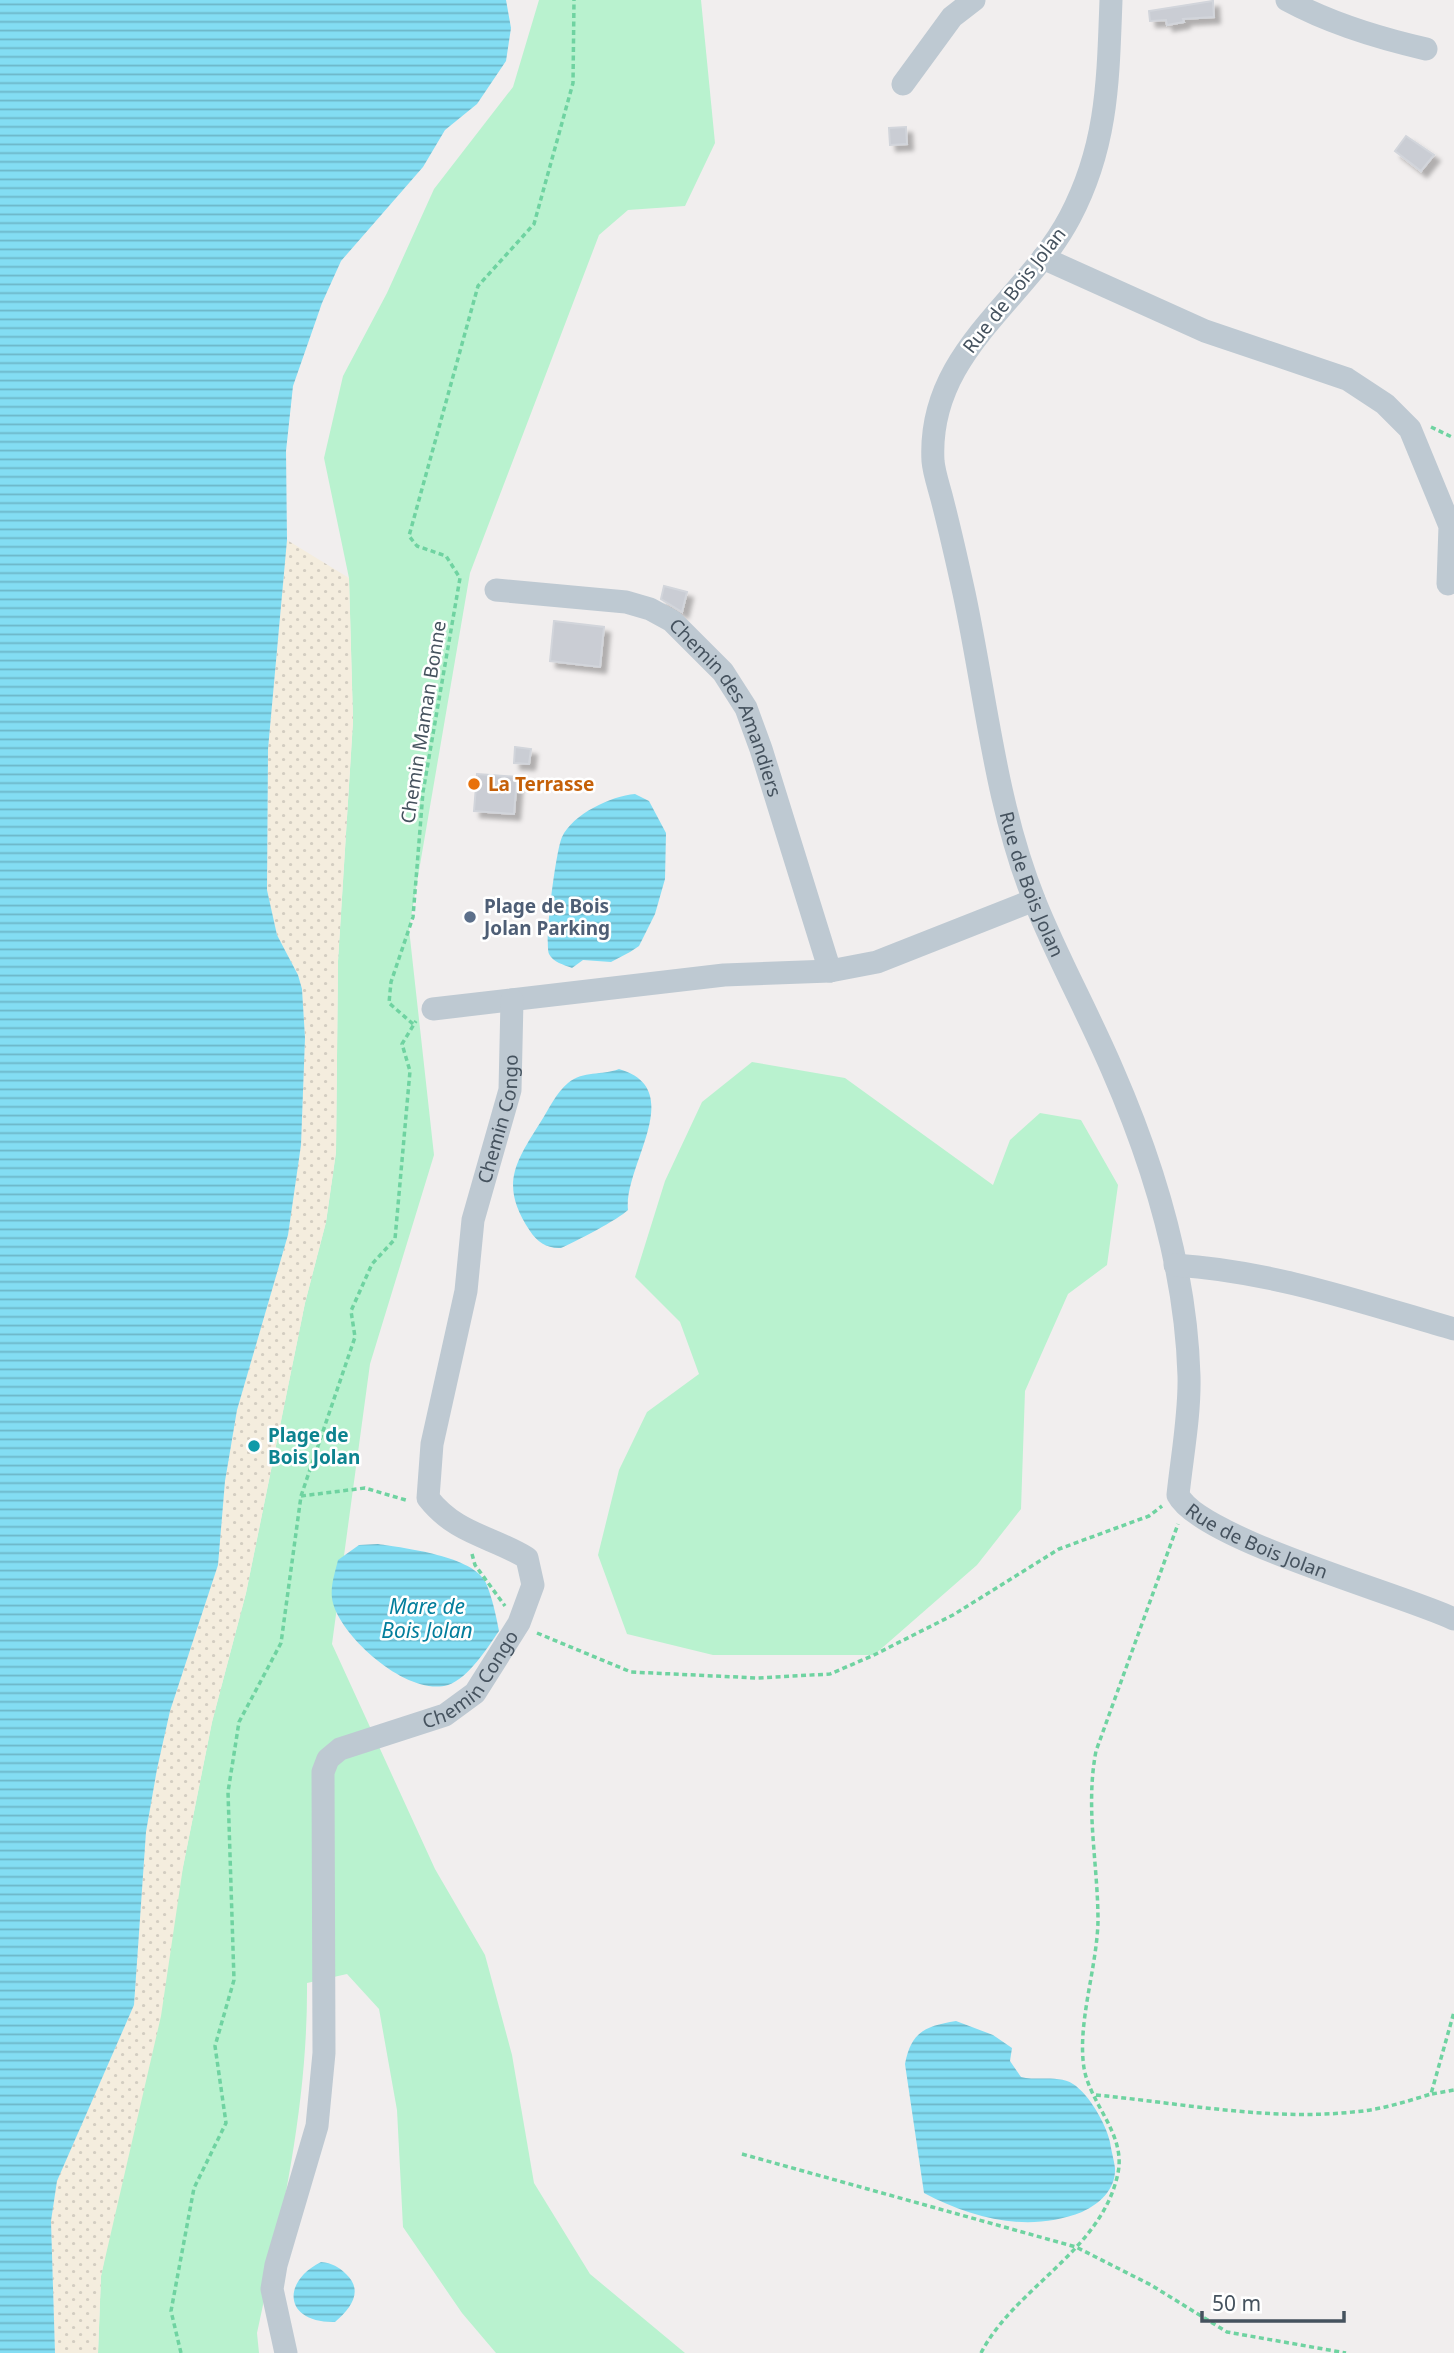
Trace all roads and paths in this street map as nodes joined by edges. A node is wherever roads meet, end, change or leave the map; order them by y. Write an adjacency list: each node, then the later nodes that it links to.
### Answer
1 (574, 0): 16 (path, Chemin Maman Bonne)
2 (974, 0): 6 (street)
3 (1111, 0): 7 (street, Rue de Bois Jolan)
4 (1288, 0): 5 (street)
5 (1426, 49)
6 (903, 84)
7 (1043, 258): 8 (street); 10 (street, Rue de Bois Jolan)
8 (1448, 584)
9 (496, 590): 11 (street, Chemin des Amandiers)
10 (1034, 900): 11 (street); 14 (street, Rue de Bois Jolan)
11 (830, 971): 12 (street)
12 (512, 1000): 13 (street); 17 (street, Chemin Congo)
13 (433, 1009)
14 (1175, 1265): 15 (street); 18 (street, Rue de Bois Jolan)
15 (1454, 1329)
16 (301, 1496): 17 (path); 28 (path)
17 (428, 1498): 19 (street, Chemin Congo)
18 (1181, 1500): 20 (street, Rue de Bois Jolan); 21 (path); 25 (path)
19 (467, 1532): 21 (path); 21 (street, Chemin Congo)
20 (1454, 1619)
21 (519, 1623): 29 (street, Chemin Congo)
22 (1454, 2012): 24 (path)
23 (1454, 2090): 24 (path)
24 (1431, 2094): 25 (path)
25 (1096, 2095): 27 (path)
26 (742, 2154): 27 (path)
27 (1076, 2248): 30 (path); 31 (path)
28 (181, 2353)
29 (286, 2353)
30 (981, 2353)
31 (1346, 2353)

